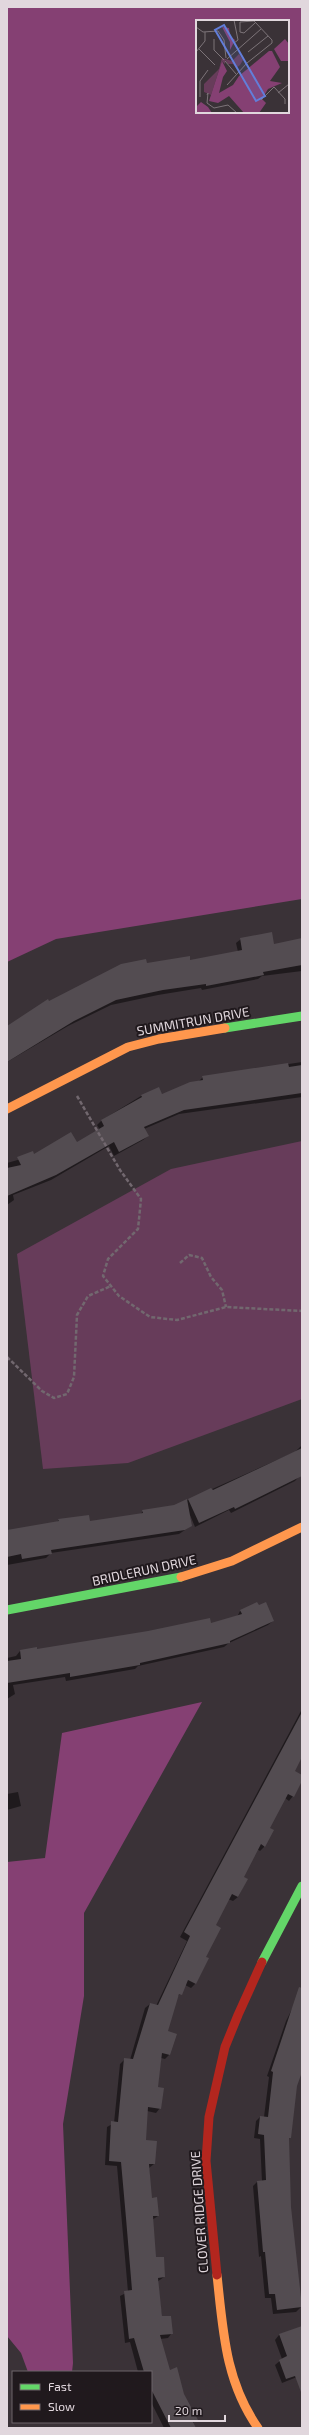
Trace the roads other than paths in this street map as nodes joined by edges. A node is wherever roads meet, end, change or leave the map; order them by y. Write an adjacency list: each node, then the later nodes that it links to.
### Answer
1 (302, 1016): 2 (street, SUMMITRUN DRIVE)
2 (7, 1108)
3 (302, 1527): 4 (street, BRIDLERUN DRIVE)
4 (7, 1610)
5 (302, 1886): 6 (street, CLOVER RIDGE DRIVE)
6 (258, 2428)

